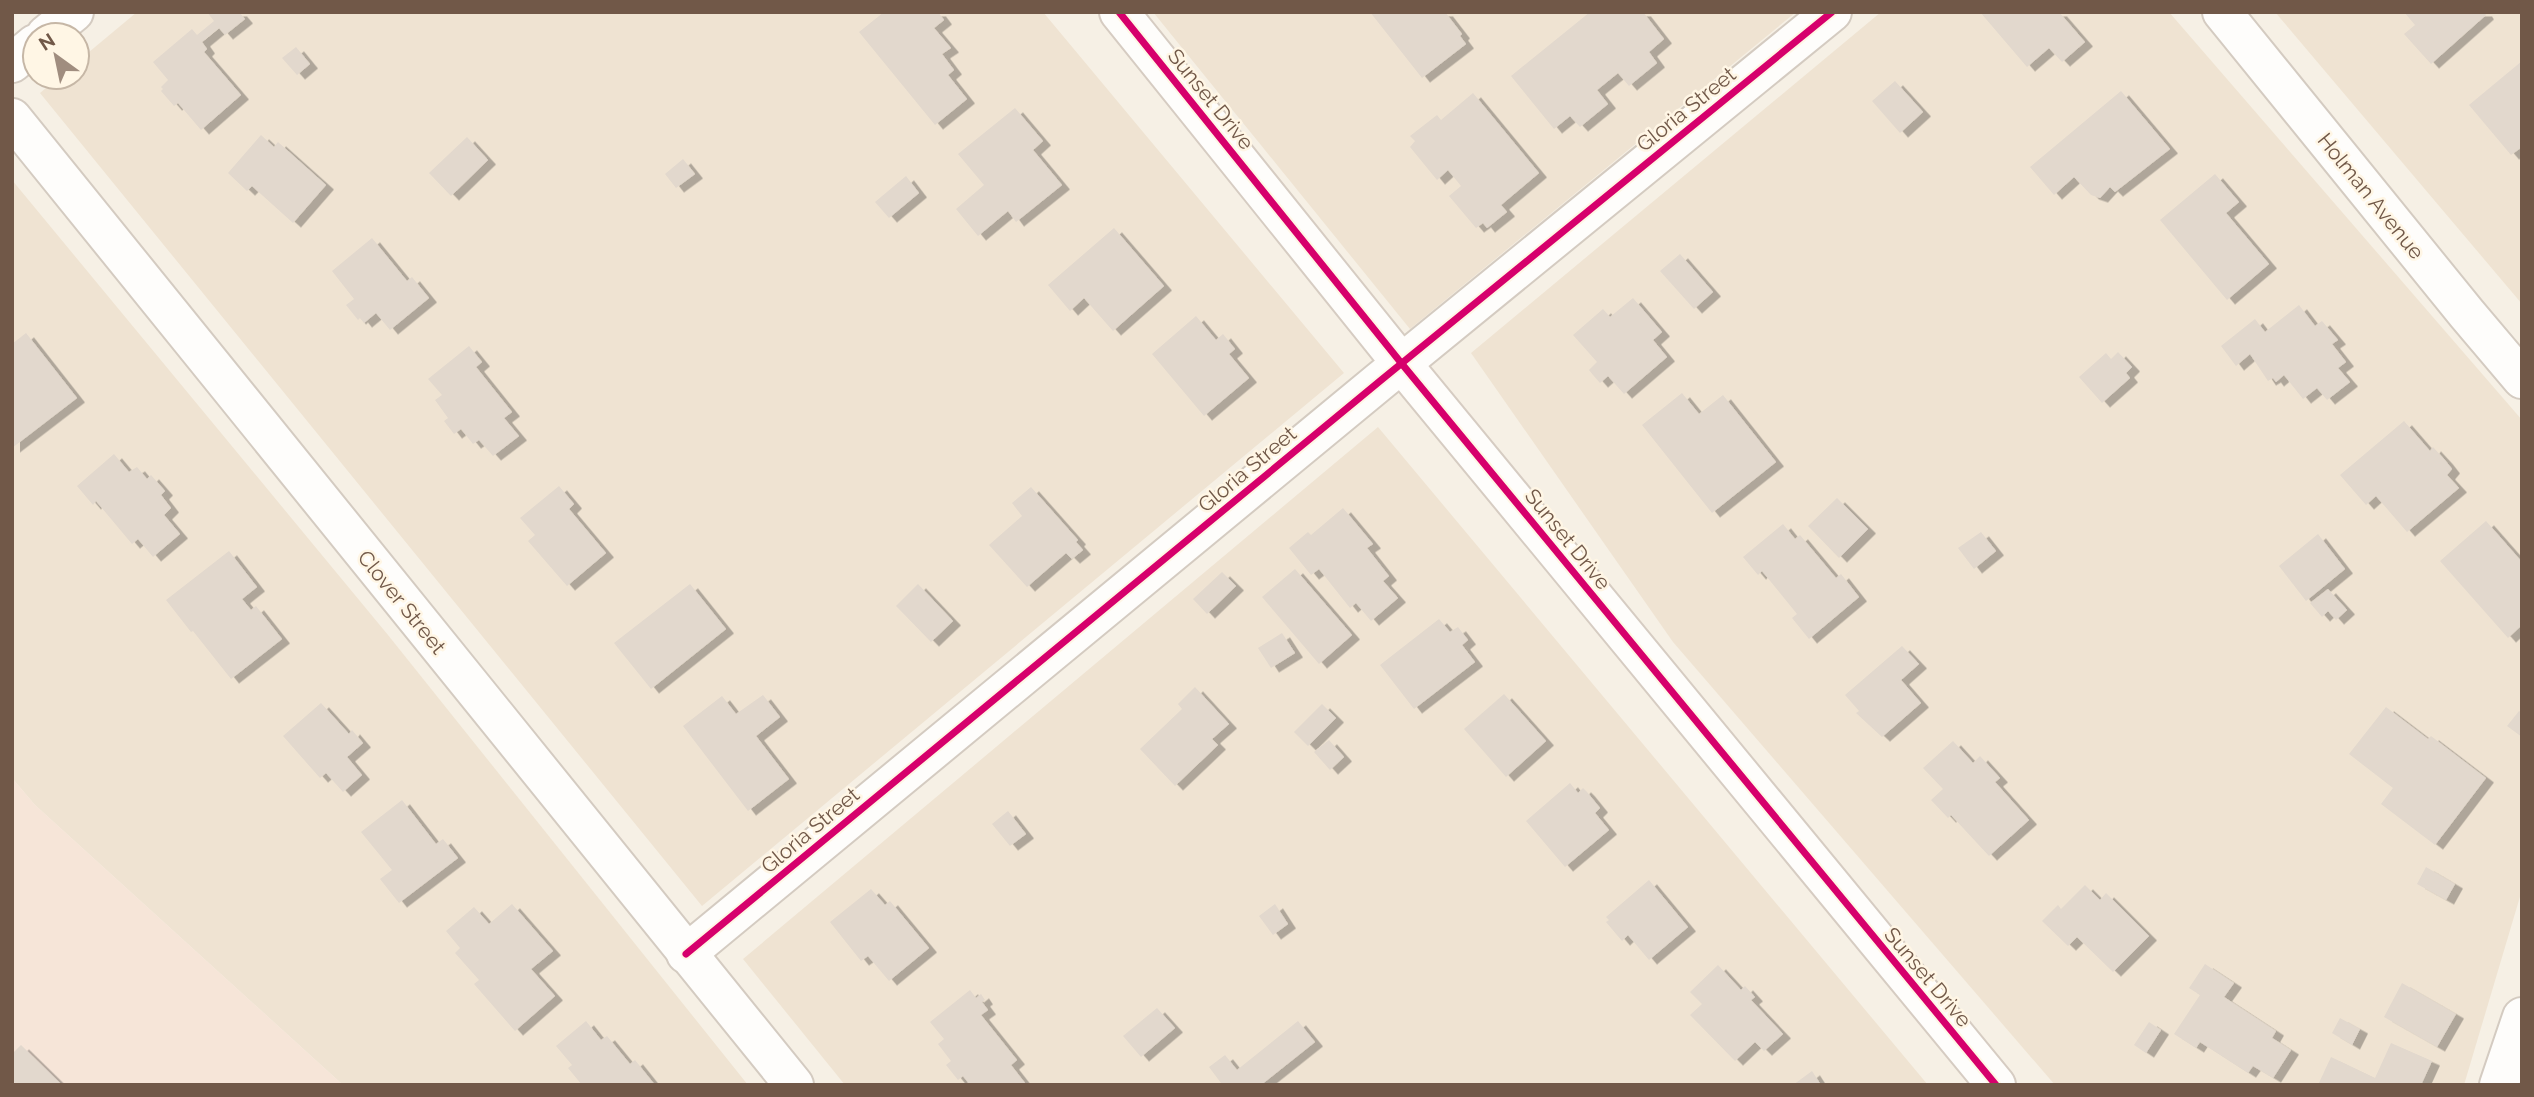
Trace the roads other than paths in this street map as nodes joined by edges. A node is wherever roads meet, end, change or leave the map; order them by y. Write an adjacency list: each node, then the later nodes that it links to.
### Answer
1 (1119, 12): 5 (street, Sunset Drive)
2 (1832, 12): 5 (street, Gloria Street)
3 (2222, 12): 6 (street, Holman Avenue)
4 (12, 118): 7 (street, Clover Street)
5 (1402, 364): 7 (street, Gloria Street); 10 (street, Sunset Drive)
6 (2522, 379)
7 (686, 954): 9 (street, Clover Street)
8 (2522, 1017): 11 (street)
9 (794, 1085)
10 (1996, 1085)
11 (2499, 1085)

